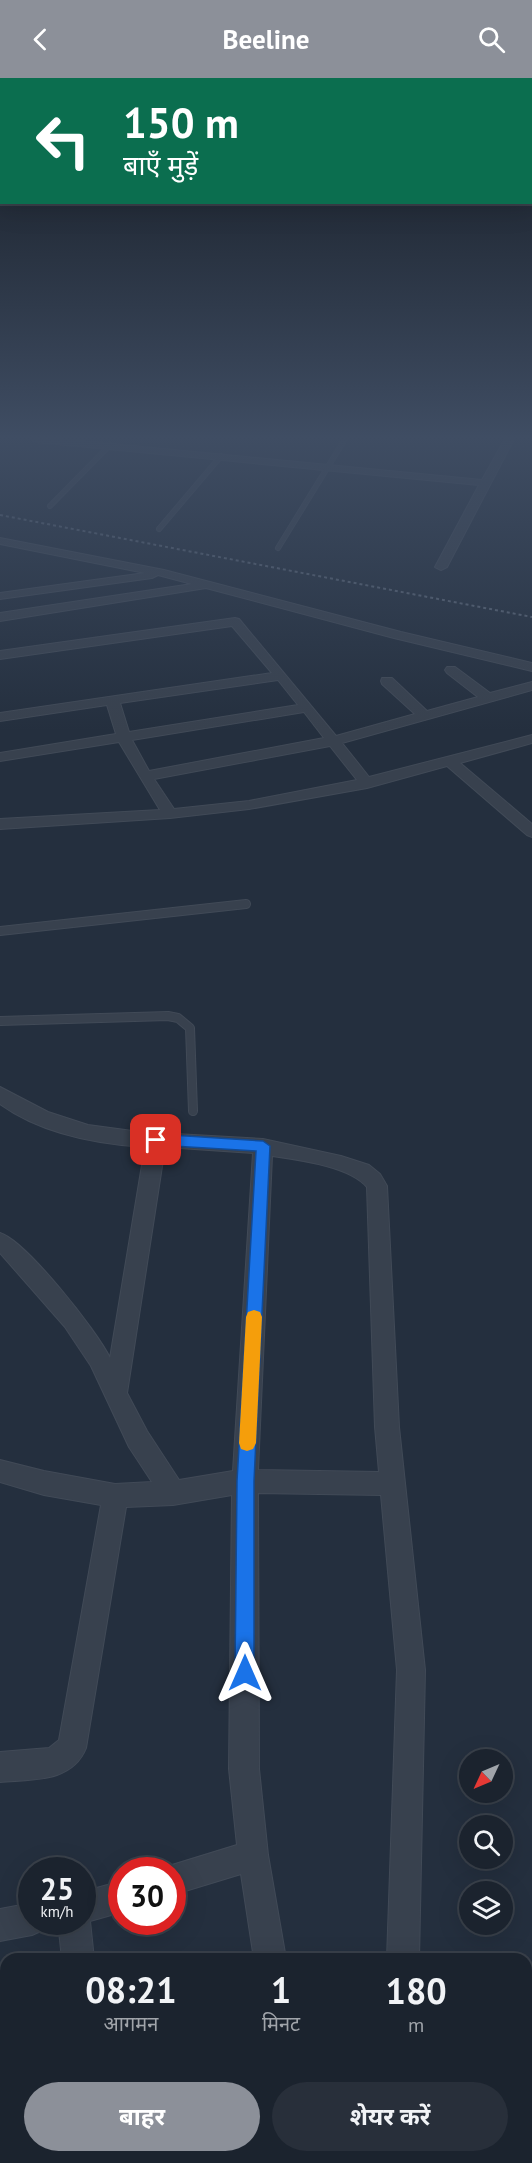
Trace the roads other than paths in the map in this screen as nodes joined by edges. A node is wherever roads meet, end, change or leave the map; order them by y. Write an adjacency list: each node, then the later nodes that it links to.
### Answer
1 (285, 536): 4 (lane)
2 (457, 536): 5 (street)
3 (0, 541): 6 (street)
4 (278, 548)
5 (441, 567)
6 (164, 573): 7 (street); 8 (street)
7 (210, 585): 9 (street); 11 (street)
8 (0, 596)
9 (0, 617)
10 (0, 655): 13 (street)
11 (532, 667)
12 (451, 670): 16 (street)
13 (281, 676): 17 (street); 18 (street)
14 (387, 681): 19 (street)
15 (532, 686): 16 (street)
16 (488, 698): 19 (street)
17 (112, 699): 20 (street); 21 (street)
18 (307, 707): 21 (street); 23 (street)
19 (424, 716): 23 (street)
20 (0, 717)
21 (124, 738): 26 (street); 28 (street)
22 (532, 739): 24 (street)
23 (332, 741): 28 (street); 29 (street)
24 (516, 743): 25 (street); 27 (street)
25 (532, 756)
26 (0, 757)
27 (449, 761): 29 (street); 32 (street)
28 (146, 776): 30 (street)
29 (367, 784): 30 (street)
30 (170, 814): 31 (street)
31 (0, 824)
32 (532, 832)
33 (246, 904): 34 (lane)
34 (0, 931)
35 (0, 1021): 37 (lane)
36 (4, 1103): 38 (street)
37 (193, 1111)
38 (156, 1140): 39 (street); 41 (street)
39 (263, 1146): 43 (street); 44 (street)
40 (0, 1241): 41 (street)
41 (116, 1392): 45 (street)
42 (0, 1471): 46 (street)
43 (245, 1481): 44 (street); 45 (street); 48 (street)
44 (393, 1484): 55 (street)
45 (173, 1493): 46 (street)
46 (115, 1496): 47 (street)
47 (0, 1767)
48 (253, 1855): 49 (street); 54 (street)
49 (186, 1876)
50 (18, 1921): 51 (street)
51 (0, 1924)
52 (75, 1935): 53 (street)
53 (77, 1953)
54 (269, 1953)
55 (403, 1953)

